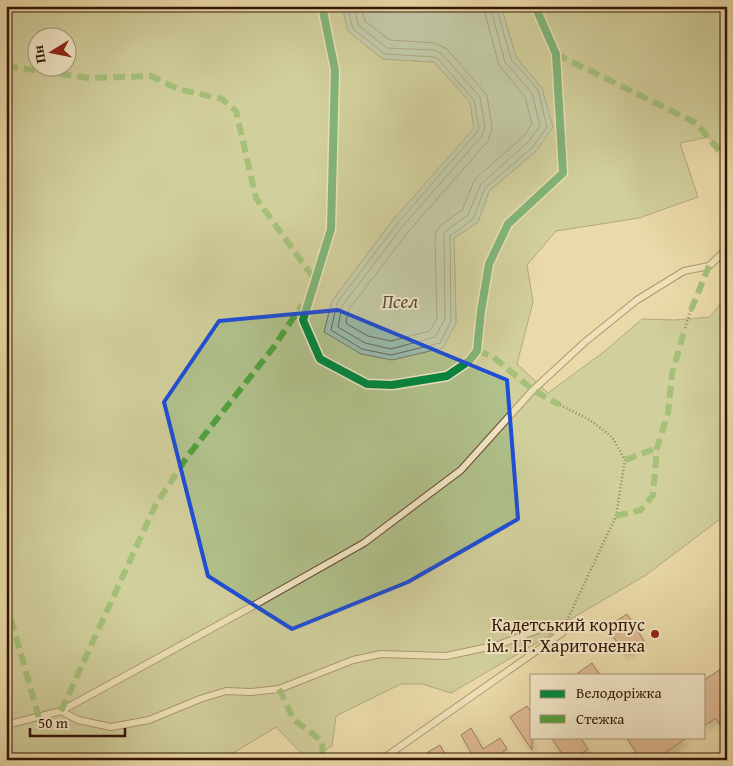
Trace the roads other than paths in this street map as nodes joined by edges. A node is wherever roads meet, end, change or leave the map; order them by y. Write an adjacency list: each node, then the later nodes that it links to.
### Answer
1 (727, 249): 2 (lane)
2 (61, 711): 3 (lane); 4 (lane)
3 (6, 725)
4 (381, 760)

